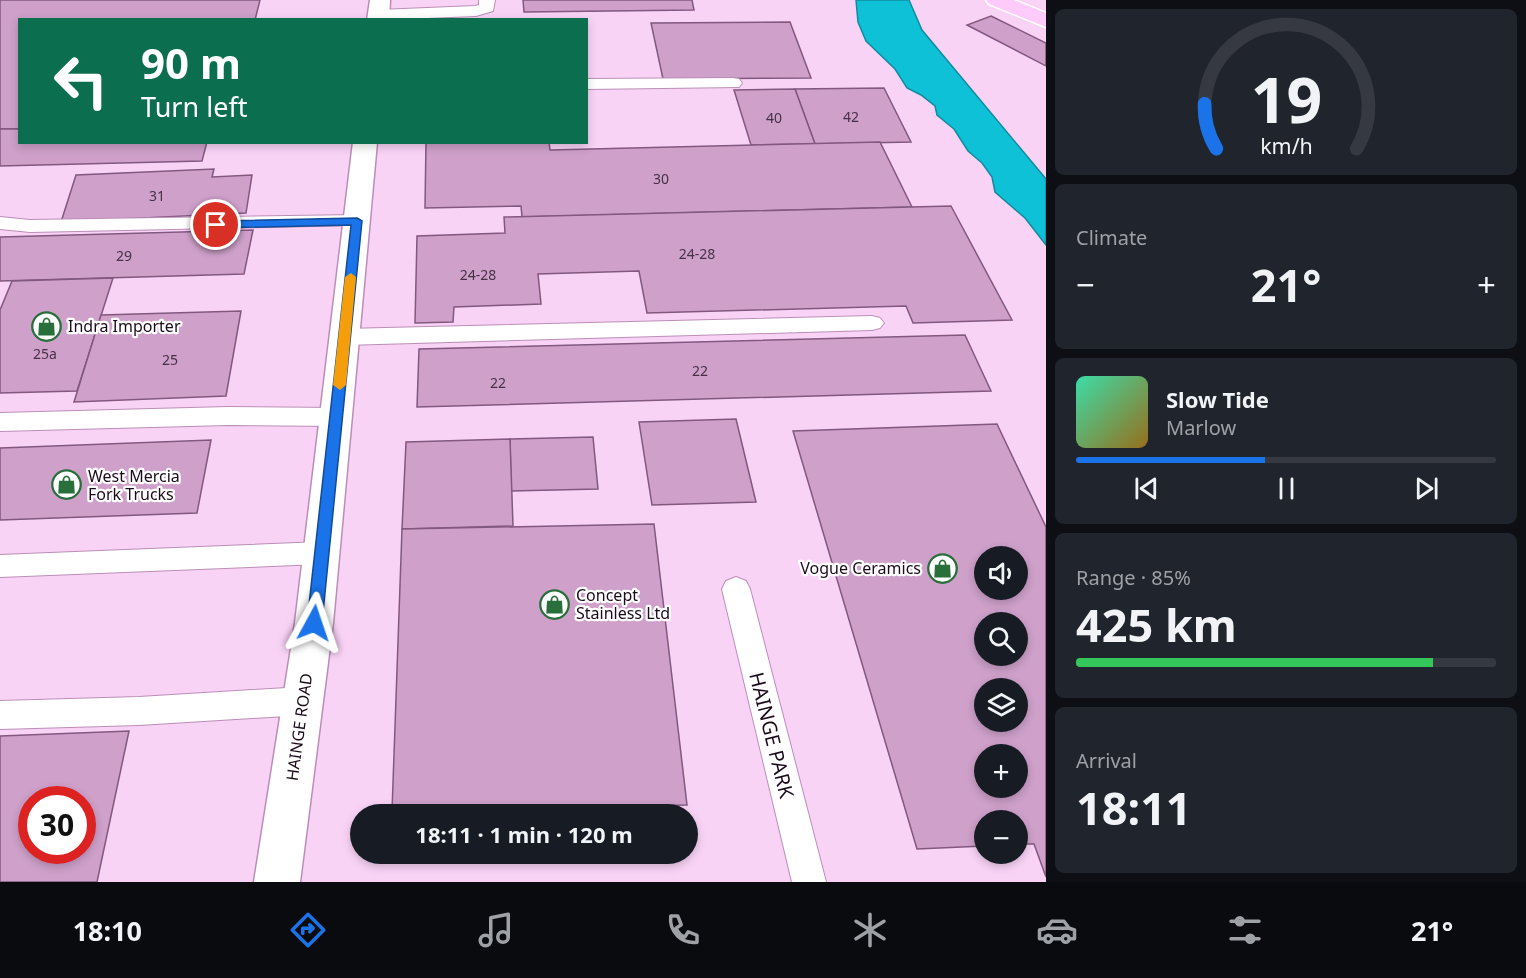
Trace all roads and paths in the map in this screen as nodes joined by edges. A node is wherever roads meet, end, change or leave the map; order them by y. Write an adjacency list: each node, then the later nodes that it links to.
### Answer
1 (487, 0): 3 (lane)
2 (996, 0): 4 (main road)
3 (379, 12)
4 (1046, 21)
5 (733, 83): 6 (lane)
6 (588, 84)
7 (365, 144): 8 (street, HAINGE ROAD)
8 (357, 221): 9 (lane); 11 (street, HAINGE ROAD)
9 (0, 223)
10 (872, 323): 11 (lane)
11 (344, 337): 12 (street, HAINGE ROAD)
12 (337, 417): 13 (lane); 14 (street, HAINGE ROAD)
13 (0, 422)
14 (321, 553): 15 (lane); 17 (street, HAINGE ROAD)
15 (0, 566)
16 (735, 589): 20 (lane, HAINGE PARK)
17 (303, 700): 18 (lane); 19 (street, HAINGE ROAD)
18 (0, 715)
19 (278, 882)
20 (809, 882)

